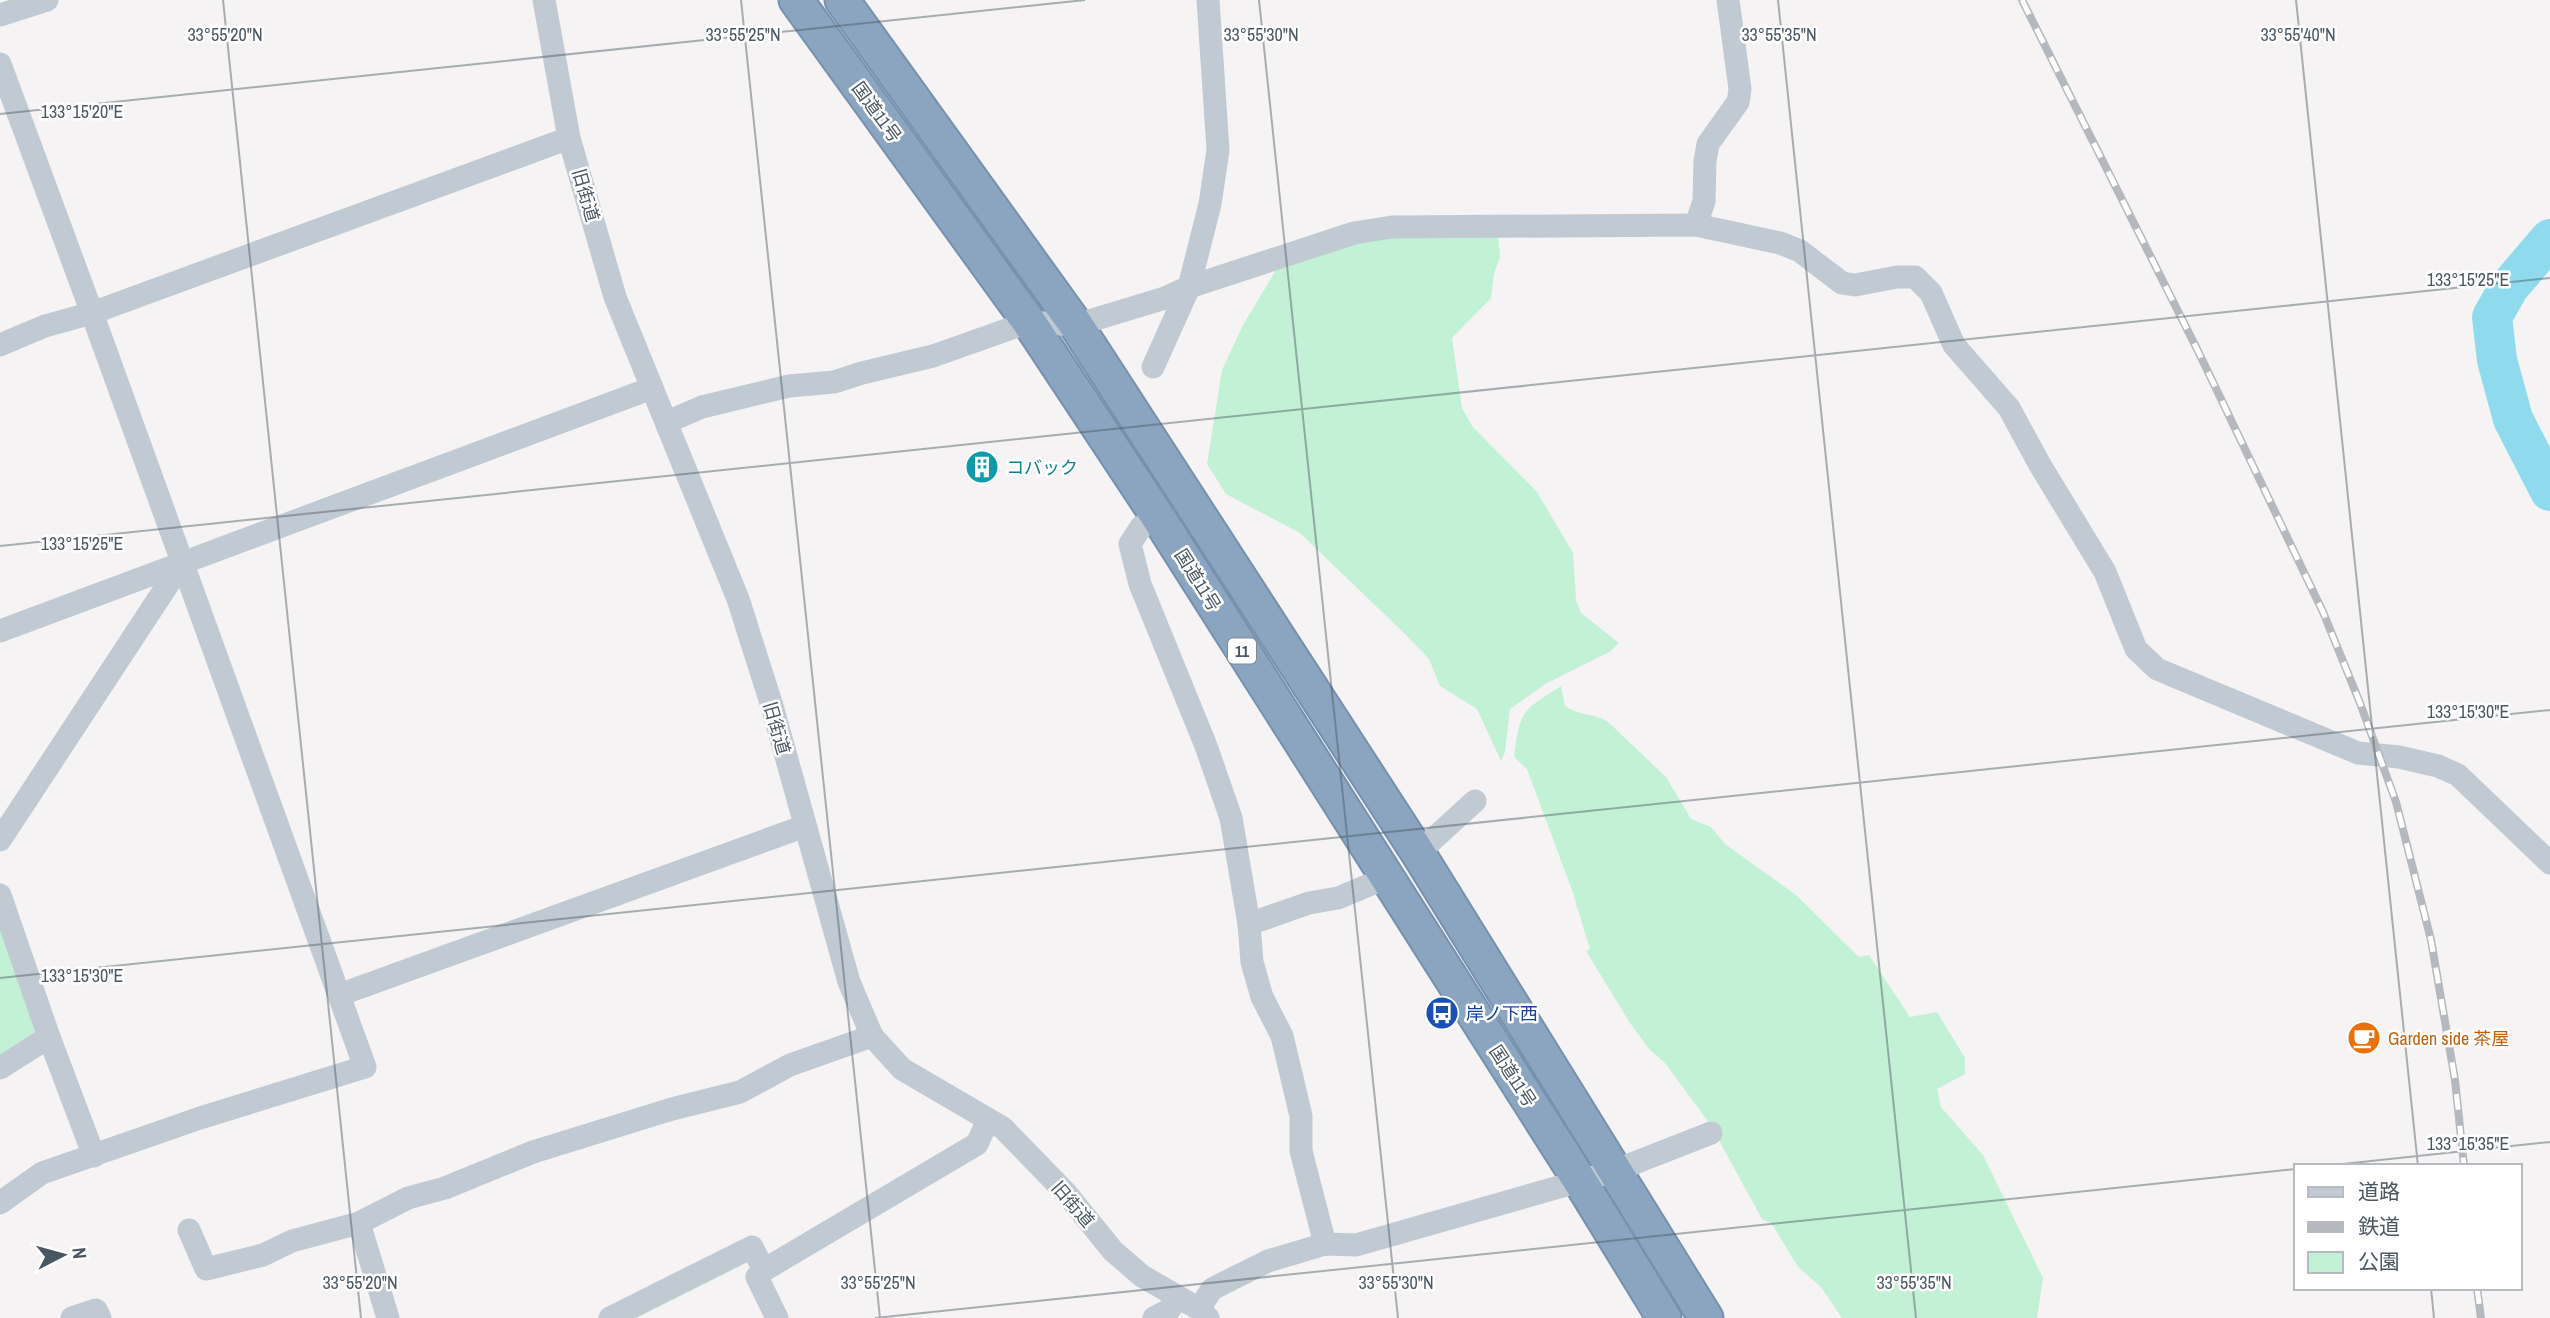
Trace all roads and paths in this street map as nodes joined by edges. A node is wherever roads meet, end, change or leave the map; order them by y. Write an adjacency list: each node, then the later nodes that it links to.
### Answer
1 (47, 0): 7 (street)
2 (544, 0): 9 (street, 旧街道)
3 (796, 0): 13 (highway, 国道11号 / 11)
4 (842, 0): 14 (highway, 国道11号 / 11)
5 (1209, 0): 11 (street)
6 (1728, 0): 10 (street)
7 (4, 9)
8 (0, 64): 12 (street)
9 (569, 138): 12 (street); 17 (street, 旧街道)
10 (1696, 225): 11 (street); 26 (street)
11 (1189, 287): 14 (street); 16 (street)
12 (92, 313): 15 (street); 20 (street)
13 (1029, 322): 14 (street); 18 (street); 19 (highway, 国道11号 / 11)
14 (1076, 325): 25 (highway, 国道11号 / 11)
15 (0, 345)
16 (1153, 367)
17 (652, 388): 18 (street, 旧街道); 20 (street)
18 (667, 422): 23 (street, 旧街道)
19 (1158, 517): 27 (highway, 国道11号 / 11); 29 (street)
20 (182, 563): 21 (street); 24 (street); 30 (street)
21 (0, 631)
22 (1475, 801): 25 (street)
23 (805, 826): 30 (street); 32 (street, 旧街道)
24 (0, 840)
25 (1418, 853): 37 (highway, 国道11号 / 11)
26 (2550, 863)
27 (1386, 878): 29 (street); 38 (highway, 国道11号 / 11)
28 (0, 895): 31 (street)
29 (1249, 924): 42 (street)
30 (339, 995): 36 (street)
31 (49, 1037): 33 (street); 36 (street)
32 (872, 1037): 34 (street, 旧街道); 40 (street)
33 (0, 1068)
34 (988, 1120): 43 (street); 44 (street, 旧街道)
35 (1711, 1133): 37 (street)
36 (94, 1156): 39 (street)
37 (1614, 1171): 38 (street); 53 (highway, 国道11号 / 11)
38 (1580, 1181): 42 (street); 52 (highway, 国道11号 / 11)
39 (0, 1203)
40 (359, 1223): 41 (street); 48 (street)
41 (190, 1230)
42 (1325, 1244): 45 (street)
43 (764, 1270): 49 (street); 50 (street)
44 (1178, 1298): 45 (street, 旧街道); 51 (street)
45 (1204, 1313)
46 (72, 1318): 47 (street)
47 (100, 1318)
48 (388, 1318)
49 (610, 1318)
50 (777, 1318)
51 (1154, 1318)
52 (1664, 1318)
53 (1706, 1318)

